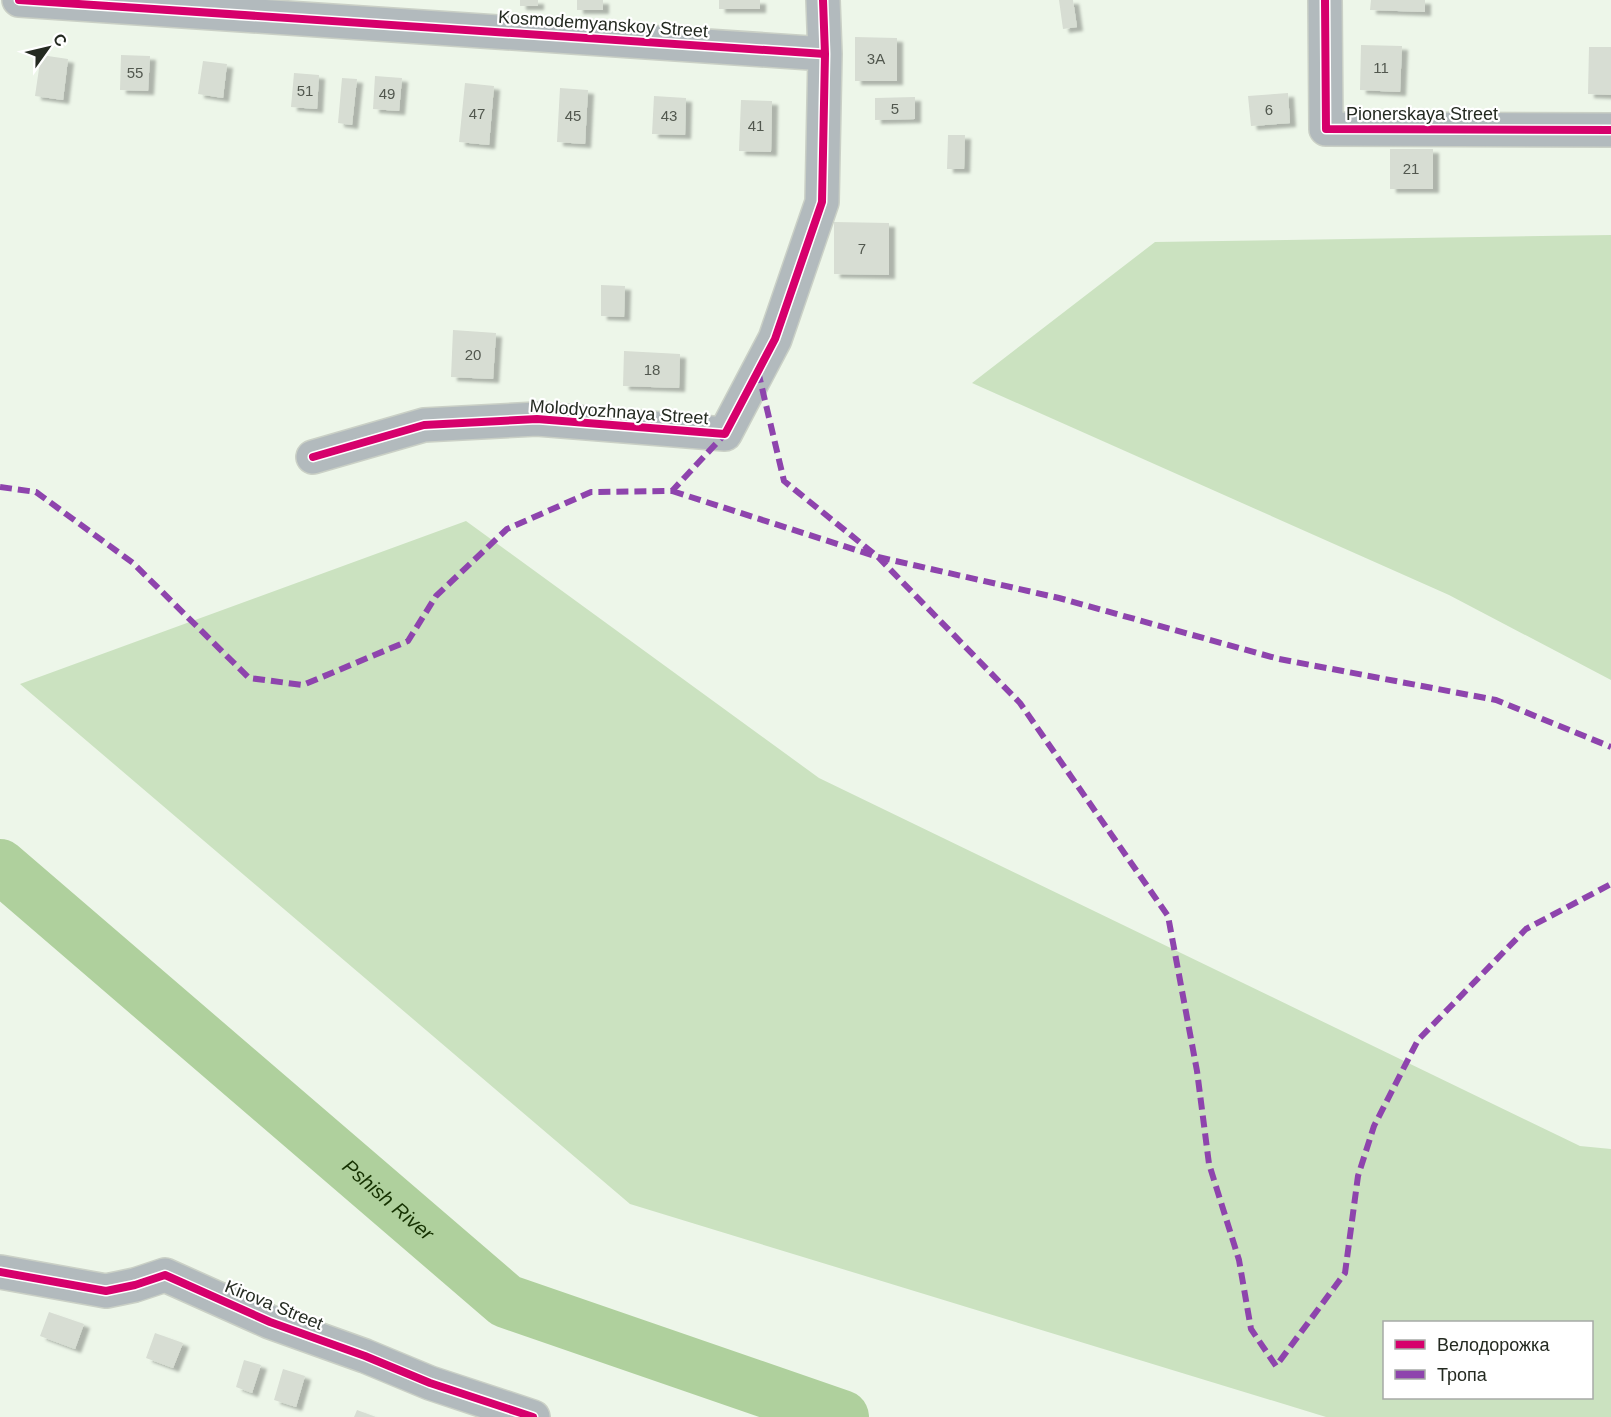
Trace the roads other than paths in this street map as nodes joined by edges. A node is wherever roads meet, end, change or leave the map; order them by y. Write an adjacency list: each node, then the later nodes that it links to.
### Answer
1 (19, 0): 4 (street, Kosmodemyanskoy Street)
2 (823, 0): 4 (street, Molodyozhnaya Street)
3 (1325, 0): 5 (street, Pionerskaya Street)
4 (825, 54): 6 (street, Molodyozhnaya Street)
5 (1611, 130)
6 (313, 457)
7 (0, 1272): 8 (street, Kirova Street)
8 (533, 1417)

